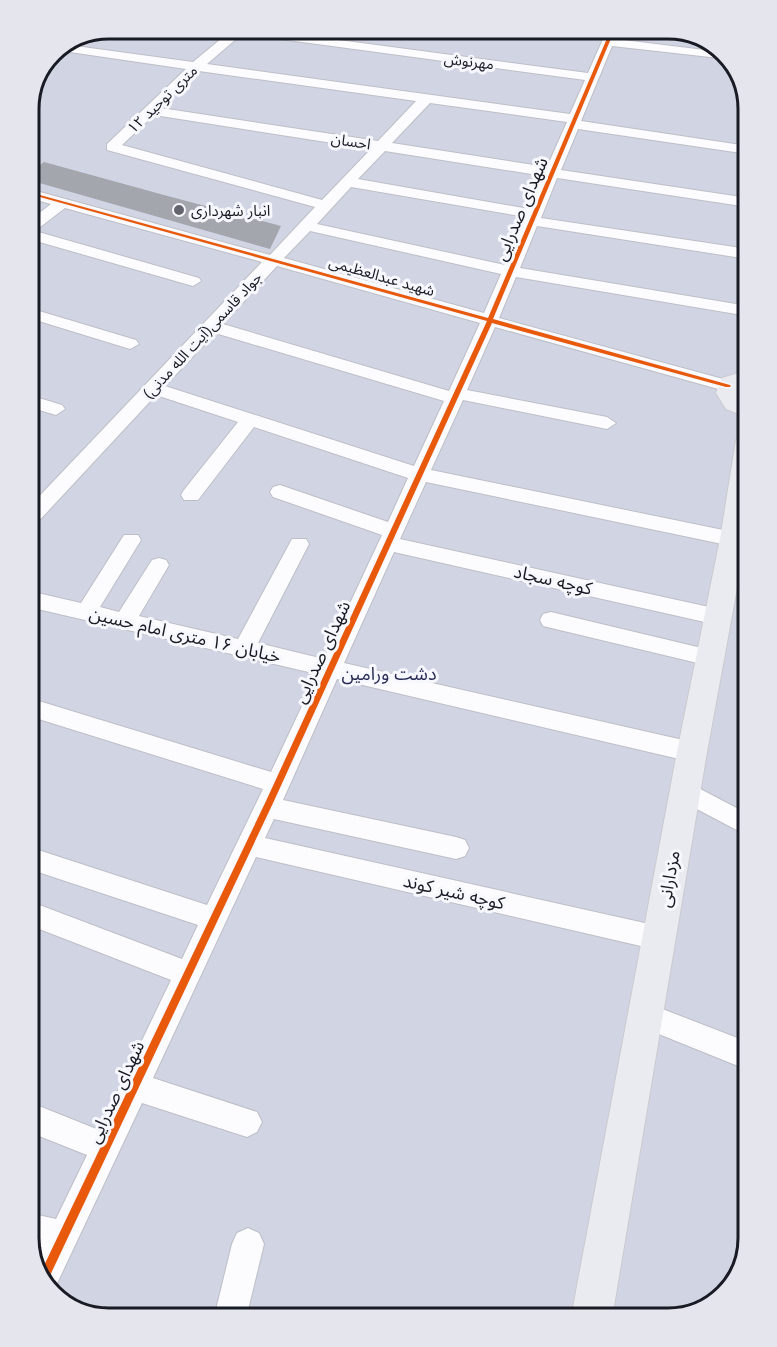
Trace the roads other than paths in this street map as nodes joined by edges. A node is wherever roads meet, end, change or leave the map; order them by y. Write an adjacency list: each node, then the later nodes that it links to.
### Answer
1 (228, 39): 7 (street, ۱۲ متری توحید)
2 (313, 39): 8 (street, مهرنوش)
3 (609, 39): 8 (street, شهدای صدرایی)
4 (627, 39): 6 (street)
5 (72, 49): 7 (street)
6 (710, 53)
7 (197, 66): 9 (street); 10 (street, ۱۲ متری توحید)
8 (592, 77): 11 (street, شهدای صدرایی)
9 (426, 99): 11 (street); 12 (street, جواد قاسمی(آیت الله مدنی))
10 (150, 110): 12 (street, احسان); 19 (street, ۱۲ متری توحید)
11 (574, 122): 13 (street); 14 (street, شهدای صدرایی)
12 (382, 145): 14 (street, احسان); 15 (street, جواد قاسمی(آیت الله مدنی))
13 (738, 148)
14 (553, 172): 17 (street, احسان); 20 (street, شهدای صدرایی)
15 (347, 182): 19 (street, جواد قاسمی(آیت الله مدنی)); 20 (street)
16 (39, 196): 18 (street, شهید عبدالعظیمی)
17 (738, 201)
18 (62, 203): 21 (street); 25 (street, شهید عبدالعظیمی)
19 (326, 205): 22 (street, جواد قاسمی(آیت الله مدنی))
20 (533, 218): 24 (street); 26 (street, شهدای صدرایی)
21 (39, 220)
22 (306, 226): 25 (street, جواد قاسمی(آیت الله مدنی)); 26 (street)
23 (39, 237): 27 (street)
24 (738, 252)
25 (274, 259): 30 (street, شهید عبدالعظیمی); 31 (street, جواد قاسمی(آیت الله مدنی))
26 (511, 271): 28 (street); 30 (street, شهدای صدرایی)
27 (193, 281)
28 (738, 309)
29 (39, 316): 32 (street)
30 (490, 320): 33 (street, شهید عبدالعظیمی); 35 (street, شهدای صدرایی)
31 (211, 326): 34 (street, جواد قاسمی(آیت الله مدنی)); 35 (street)
32 (130, 344)
33 (738, 381): 37 (main road)
34 (152, 388): 39 (street); 44 (street, جواد قاسمی(آیت الله مدنی))
35 (455, 396): 40 (street); 41 (street, شهدای صدرایی)
36 (39, 404): 38 (street)
37 (738, 406)
38 (56, 409)
39 (250, 420): 41 (street); 43 (street)
40 (607, 423)
41 (418, 474): 45 (street, شهدای صدرایی); 48 (street)
42 (280, 492): 45 (street, کوچه سجاد)
43 (190, 495)
44 (39, 508)
45 (391, 537): 53 (street, کوچه سجاد); 58 (street, شهدای صدرایی)
46 (131, 540): 52 (street)
47 (299, 544): 56 (street)
48 (738, 545)
49 (738, 555): 53 (main road, مزدارانی)
50 (159, 565): 55 (street)
51 (39, 601): 52 (street, خیابان ۱۶ متری امام حسین)
52 (86, 612): 55 (street, خیابان ۱۶ متری امام حسین)
53 (718, 617): 57 (main road, مزدارانی)
54 (551, 620): 57 (street)
55 (124, 621): 56 (street, خیابان ۱۶ متری امام حسین)
56 (244, 649): 58 (street, خیابان ۱۶ متری امام حسین)
57 (710, 658): 60 (main road, مزدارانی)
58 (330, 669): 60 (street, خیابان ۱۶ متری امام حسین); 61 (street, شهدای صدرایی)
59 (39, 710): 61 (street)
60 (692, 752): 62 (main road, مزدارانی)
61 (278, 784): 63 (street, شهدای صدرایی)
62 (685, 791): 64 (street); 70 (main road, مزدارانی)
63 (268, 807): 65 (street, شهدای صدرایی); 66 (street)
64 (738, 820)
65 (249, 845): 69 (street, شهدای صدرایی); 70 (street, کوچه شیر کوند)
66 (456, 848)
67 (39, 862): 69 (street)
68 (39, 917): 71 (street)
69 (214, 919): 71 (street, شهدای صدرایی)
70 (658, 938): 72 (main road, مزدارانی)
71 (189, 974): 74 (street, شهدای صدرایی)
72 (644, 1015): 73 (street); 83 (main road, مزدارانی)
73 (738, 1052)
74 (135, 1087): 76 (street); 77 (street, شهدای صدرایی)
75 (39, 1121): 77 (street)
76 (247, 1122)
77 (106, 1148): 79 (street, شهدای صدرایی)
78 (39, 1230): 79 (street)
79 (64, 1236): 81 (street, شهدای صدرایی)
80 (248, 1244): 82 (street)
81 (47, 1271)
82 (232, 1308)
83 (593, 1308)

